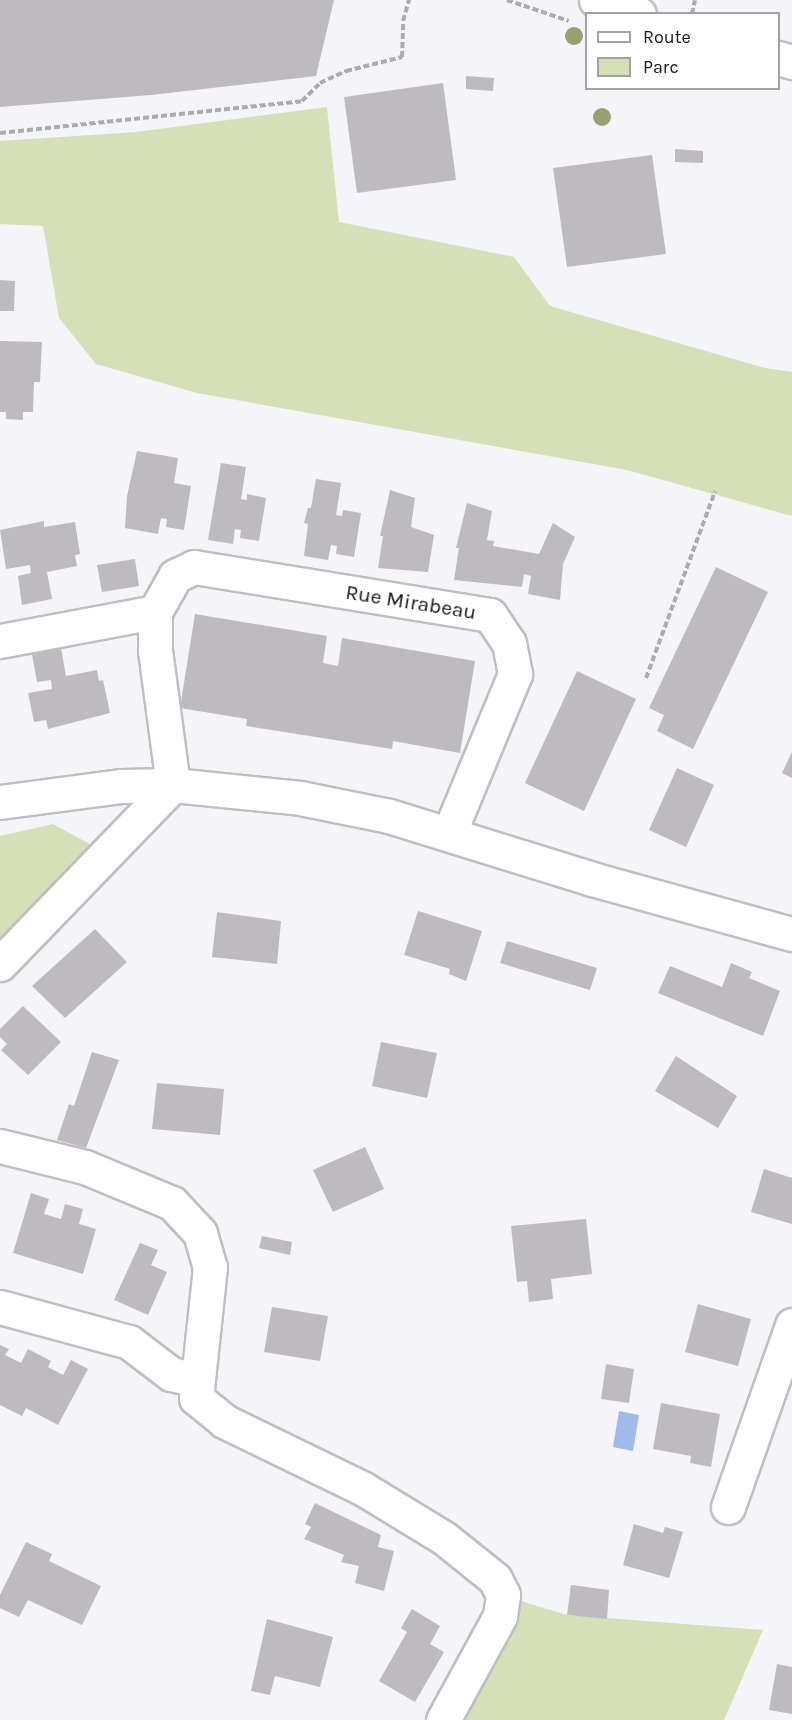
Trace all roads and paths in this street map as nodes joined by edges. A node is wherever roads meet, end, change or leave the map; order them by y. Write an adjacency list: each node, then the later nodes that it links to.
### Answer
1 (409, 0): 5 (path)
2 (507, 0): 3 (path)
3 (586, 11): 4 (street)
4 (604, 12)
5 (0, 133)
6 (715, 491): 9 (path)
7 (155, 612): 8 (street); 10 (street, Rue Mirabeau); 12 (street, Rue Mirabeau)
8 (0, 641)
9 (646, 678)
10 (173, 785): 11 (street); 12 (street); 14 (street)
11 (0, 802)
12 (449, 833): 13 (street)
13 (792, 934)
14 (0, 964)
15 (0, 1146): 18 (street)
16 (0, 1307): 18 (street)
17 (792, 1325): 19 (street)
18 (196, 1380): 20 (street)
19 (728, 1507)
20 (443, 1720)

